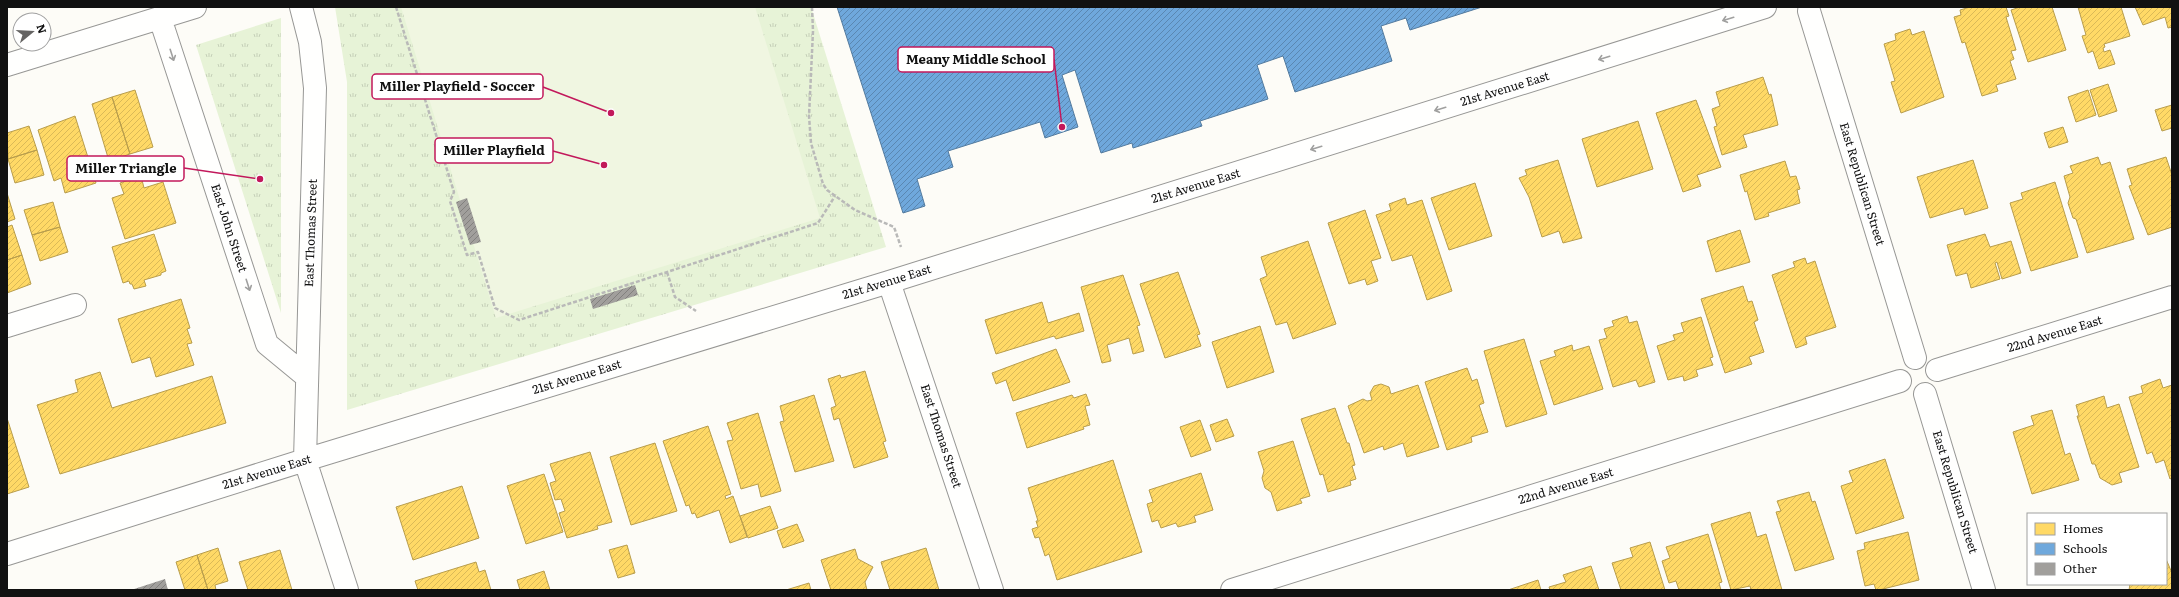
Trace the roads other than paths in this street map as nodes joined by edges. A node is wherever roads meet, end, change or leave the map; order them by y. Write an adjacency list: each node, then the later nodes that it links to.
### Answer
1 (195, 7): 5 (street)
2 (301, 7): 13 (street, East Thomas Street)
3 (1765, 7): 7 (street, 21st Avenue East, one-way to 7)
4 (1806, 8): 11 (street, East Republican Street)
5 (160, 18): 6 (street); 13 (street, East John Street, one-way to 13)
6 (7, 65)
7 (889, 282): 16 (street, 21st Avenue East); 19 (street, East Thomas Street)
8 (2172, 297): 12 (street, 22nd Avenue East)
9 (75, 305): 10 (street)
10 (7, 326)
11 (1915, 358): 12 (street); 14 (street)
12 (1937, 370): 15 (street)
13 (307, 377): 16 (street, East Thomas Street)
14 (1900, 381): 15 (street); 20 (street, 22nd Avenue East)
15 (1925, 394): 21 (street, East Republican Street)
16 (305, 460): 17 (street, 21st Avenue East); 18 (street)
17 (7, 554)
18 (347, 590)
19 (992, 590)
20 (1232, 590)
21 (1984, 590)

